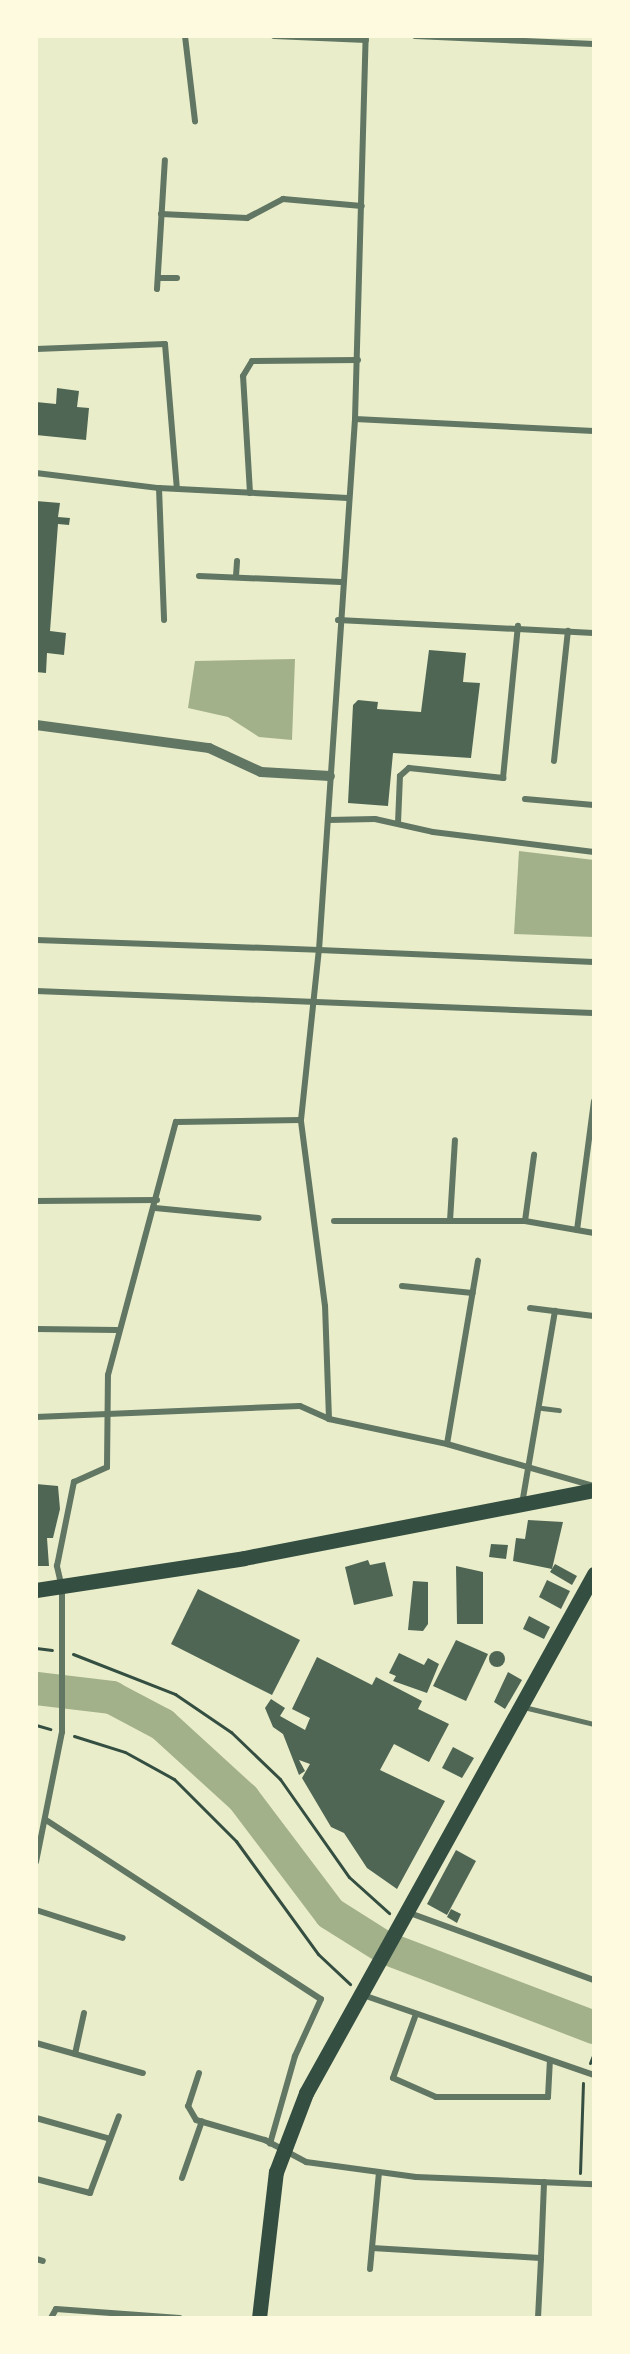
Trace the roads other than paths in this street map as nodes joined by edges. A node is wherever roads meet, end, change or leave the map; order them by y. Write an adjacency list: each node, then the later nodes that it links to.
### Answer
1 (185, 36): 7 (street)
2 (274, 36): 4 (street)
3 (415, 36): 6 (street)
4 (316, 37): 5 (street)
5 (366, 38): 9 (street)
6 (594, 44)
7 (195, 121)
8 (165, 160): 10 (street)
9 (362, 206): 10 (street); 15 (street)
10 (161, 214): 11 (street)
11 (158, 278): 12 (street); 13 (street)
12 (177, 278)
13 (157, 290)
14 (36, 350): 20 (street)
15 (358, 360): 16 (street); 21 (street)
16 (356, 419): 17 (street); 22 (street)
17 (594, 431)
18 (36, 473): 19 (street)
19 (159, 488): 20 (street); 27 (street)
20 (177, 489): 21 (street)
21 (250, 493): 22 (street)
22 (348, 498): 26 (street)
23 (237, 561): 25 (street)
24 (199, 576): 25 (street)
25 (236, 576): 26 (street)
26 (341, 582): 28 (street)
27 (164, 620)
28 (338, 620): 29 (street); 34 (street)
29 (518, 626): 30 (street); 38 (street)
30 (568, 631): 31 (street); 33 (street)
31 (594, 633)
32 (36, 725): 34 (street)
33 (554, 761)
34 (330, 776): 37 (street)
35 (525, 799): 36 (street)
36 (594, 805)
37 (328, 820): 38 (street); 41 (street)
38 (398, 823): 39 (street)
39 (594, 852)
40 (36, 940): 41 (street)
41 (319, 950): 42 (street); 44 (street)
42 (594, 962)
43 (36, 991): 44 (street)
44 (314, 1000): 45 (street); 47 (street)
45 (594, 1013)
46 (594, 1101): 57 (street)
47 (301, 1120): 50 (street); 71 (street)
48 (455, 1140): 55 (street)
49 (534, 1155): 56 (street)
50 (157, 1200): 51 (street); 52 (street)
51 (36, 1201)
52 (155, 1208): 53 (street); 66 (street)
53 (259, 1218)
54 (334, 1221): 55 (street)
55 (450, 1221): 56 (street)
56 (525, 1221): 57 (street)
57 (577, 1230): 58 (street)
58 (594, 1233)
59 (478, 1261): 61 (street)
60 (402, 1286): 61 (street)
61 (473, 1293): 72 (street)
62 (530, 1308): 63 (street)
63 (555, 1311): 64 (street); 67 (street)
64 (594, 1316)
65 (36, 1329): 66 (street)
66 (117, 1330): 68 (street)
67 (542, 1408): 69 (lane); 73 (street)
68 (108, 1410): 70 (street); 71 (street); 77 (street)
69 (559, 1410)
70 (36, 1417)
71 (329, 1419): 72 (street)
72 (447, 1444): 73 (street)
73 (525, 1466): 74 (street); 75 (street)
74 (594, 1488): 75 (main road)
75 (522, 1504): 77 (main road)
76 (594, 1574): 79 (main road)
77 (62, 1588): 78 (main road); 82 (street)
78 (36, 1590)
79 (589, 1592): 80 (main road)
80 (520, 1705): 81 (lane); 85 (main road)
81 (594, 1724)
82 (46, 1820): 83 (street); 101 (street)
83 (36, 1862)
84 (36, 1910): 86 (street)
85 (399, 1916): 87 (street); 88 (main road)
86 (123, 1938)
87 (594, 1980)
88 (362, 1989): 90 (street); 101 (main road)
89 (84, 2013): 92 (street)
90 (416, 2014): 93 (street); 93 (street)
91 (36, 2043): 92 (street)
92 (75, 2054): 94 (street)
93 (550, 2062): 96 (street)
94 (143, 2073)
95 (199, 2073): 99 (street)
96 (594, 2075)
97 (119, 2116): 100 (street)
98 (36, 2118): 100 (street)
99 (202, 2121): 101 (street); 103 (street)
100 (110, 2139): 104 (street)
101 (277, 2148): 102 (street); 112 (main road)
102 (379, 2172): 105 (street); 107 (street)
103 (182, 2178)
104 (36, 2179)
105 (544, 2182): 106 (street); 108 (street)
106 (594, 2184)
107 (372, 2248): 108 (street); 109 (street)
108 (541, 2258): 113 (street)
109 (370, 2268)
110 (51, 2318): 111 (street)
111 (180, 2318)
112 (259, 2318)
113 (538, 2318)

